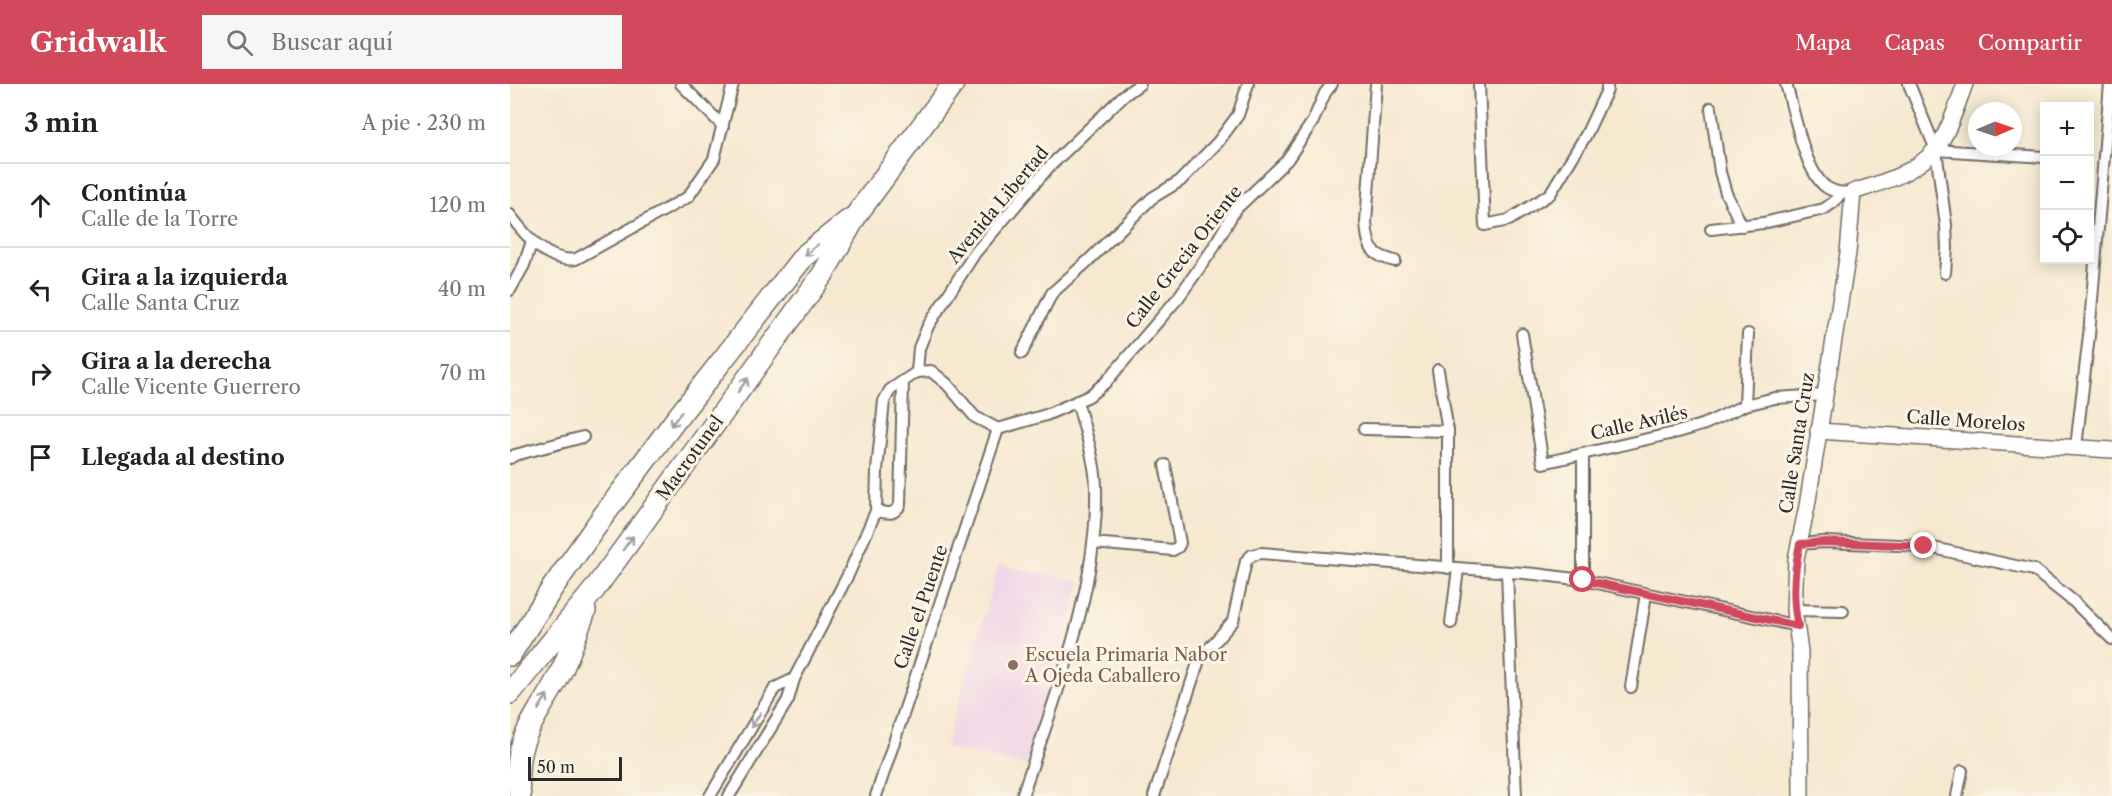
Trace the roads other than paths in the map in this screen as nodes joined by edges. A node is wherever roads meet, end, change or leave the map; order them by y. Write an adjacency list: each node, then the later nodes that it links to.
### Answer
1 (681, 84): 15 (street)
2 (733, 84): 15 (street)
3 (953, 84): 23 (highway, Macrotunel)
4 (1140, 84): 35 (street, Avenida Libertad)
5 (1248, 84): 33 (street)
6 (1332, 84): 38 (street, Calle Grecia Oriente)
7 (1376, 84): 28 (street)
8 (1479, 84): 9 (street)
9 (1607, 84)
10 (1786, 84): 22 (street)
11 (1909, 84): 16 (street)
12 (1965, 84): 16 (street)
13 (2110, 84): 21 (street)
14 (1711, 108): 25 (street)
15 (723, 126): 27 (street)
16 (1936, 150): 17 (street); 22 (street); 29 (street)
17 (1968, 150)
18 (2022, 154): 19 (street)
19 (2040, 156)
20 (2094, 161): 21 (street)
21 (2102, 162): 45 (street)
22 (1846, 193): 25 (street); 37 (street, Calle Santa Cruz)
23 (857, 214): 56 (highway, Macrotunel, one-way to 56); 57 (highway, Macrotunel, one-way to 23)
24 (510, 215): 27 (street)
25 (1742, 225): 26 (street)
26 (1711, 229)
27 (532, 241): 30 (street)
28 (1395, 261)
29 (1945, 273)
30 (510, 290)
31 (1522, 334): 47 (street)
32 (1748, 334): 39 (street)
33 (1022, 353)
34 (1438, 370): 42 (street)
35 (917, 372): 36 (street); 40 (street)
36 (903, 381): 50 (street); 50 (street)
37 (1824, 395): 39 (street, Calle Avilés); 43 (street, Calle Santa Cruz)
38 (1077, 401): 40 (street, Calle Grecia Oriente); 51 (street)
39 (1745, 405): 47 (street, Calle Avilés)
40 (998, 429): 73 (street, Calle el Puente)
41 (1364, 429): 42 (street)
42 (1448, 431): 53 (street)
43 (1818, 431): 45 (street, Calle Morelos); 52 (street, Calle Santa Cruz)
44 (583, 437): 48 (street)
45 (2076, 447): 46 (street, Calle Morelos)
46 (2112, 450)
47 (1583, 454): 55 (street, Calle Avilés)
48 (510, 458)
49 (1165, 465): 51 (street)
50 (876, 512): 66 (street)
51 (1093, 543): 74 (street)
52 (1800, 544): 59 (street, Calle Santa Cruz); 64 (street)
53 (1453, 568): 54 (street); 61 (street); 75 (street)
54 (1508, 572): 55 (street); 76 (street)
55 (1583, 580): 58 (street)
56 (553, 587): 63 (highway); 65 (highway, Macrotunel)
57 (594, 590): 68 (highway, Macrotunel); 70 (highway, one-way to 57)
58 (1646, 594): 62 (street); 67 (street)
59 (1794, 610): 60 (street); 62 (street, Calle Santa Cruz)
60 (1843, 611)
61 (1451, 623)
62 (1798, 626): 77 (street, Calle Santa Cruz)
63 (510, 627)
64 (2112, 639)
65 (510, 655)
66 (794, 679): 71 (street, one-way to 71); 72 (street)
67 (1631, 687)
68 (510, 693)
69 (1962, 771): 78 (street)
70 (520, 796)
71 (710, 796)
72 (729, 796)
73 (876, 796)
74 (1022, 796)
75 (1154, 796)
76 (1516, 796)
77 (1801, 796)
78 (1957, 796)

